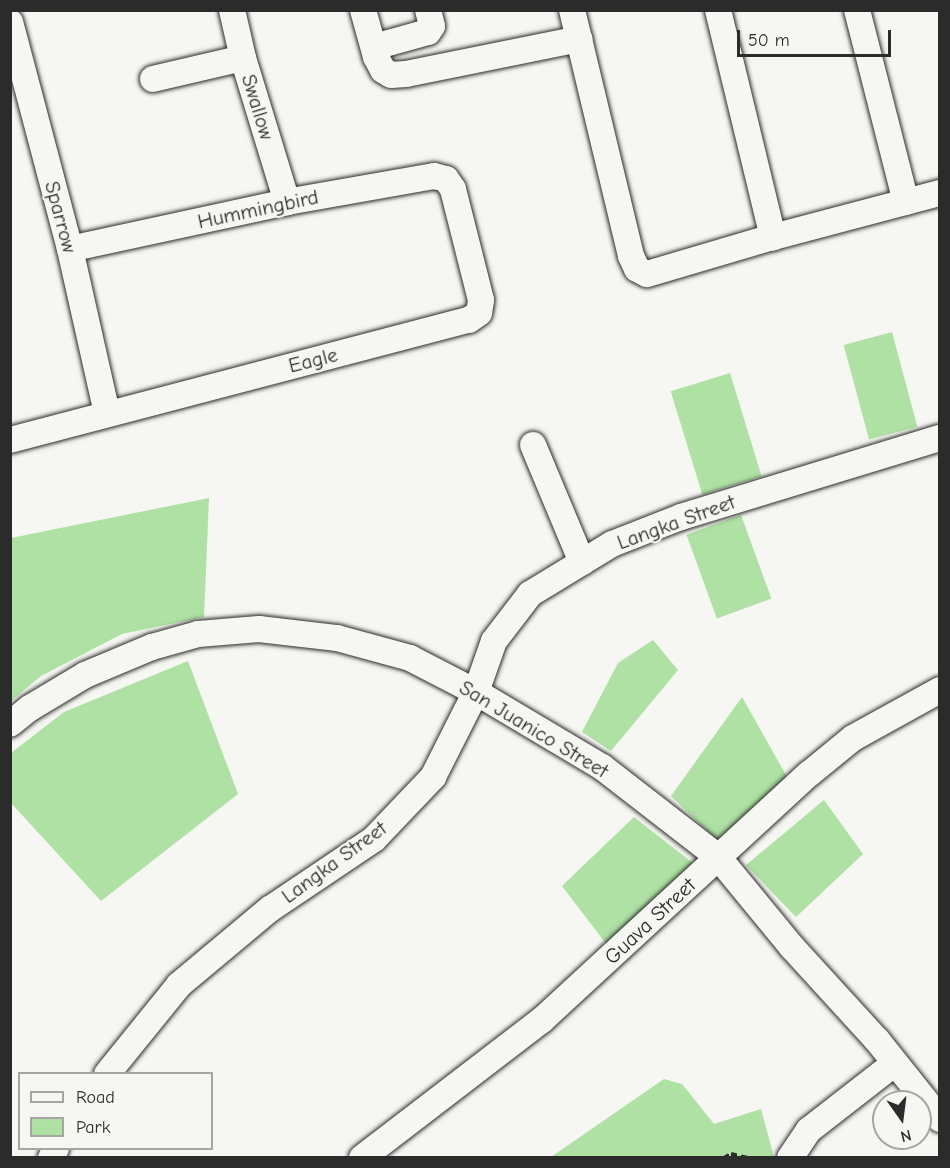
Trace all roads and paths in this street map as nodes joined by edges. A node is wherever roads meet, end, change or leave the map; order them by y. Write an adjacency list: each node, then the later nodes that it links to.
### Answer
1 (231, 10): 10 (street, Swallow)
2 (363, 10): 9 (street)
3 (428, 10): 9 (street)
4 (572, 10): 8 (street)
5 (718, 10): 16 (street)
6 (858, 10): 15 (street)
7 (10, 22): 17 (street, Sparrow)
8 (579, 39): 9 (street); 16 (street)
9 (374, 47)
10 (243, 58): 11 (street); 14 (street, Swallow)
11 (153, 79)
12 (446, 179): 14 (street, Hummingbird); 18 (street, Eagle)
13 (939, 193): 15 (street)
14 (288, 202): 17 (street, Hummingbird)
15 (906, 202): 16 (street)
16 (773, 237)
17 (70, 249): 18 (street, Sparrow)
18 (107, 413): 20 (street, Eagle)
19 (939, 438): 22 (street, Langka Street)
20 (10, 440)
21 (533, 445): 22 (street)
22 (582, 562): 23 (street, Langka Street)
23 (476, 692): 25 (street, San Juanico Street); 26 (street, San Juanico Street); 28 (street, Langka Street)
24 (938, 693): 26 (street, Guava Street)
25 (10, 724)
26 (718, 857): 27 (street, San Juanico Street); 30 (street, Guava Street)
27 (894, 1063): 29 (street, San Juanico Street); 33 (street)
28 (109, 1072)
29 (939, 1119)
30 (362, 1158)
31 (724, 1158): 32 (path)
32 (748, 1158)
33 (790, 1158)

